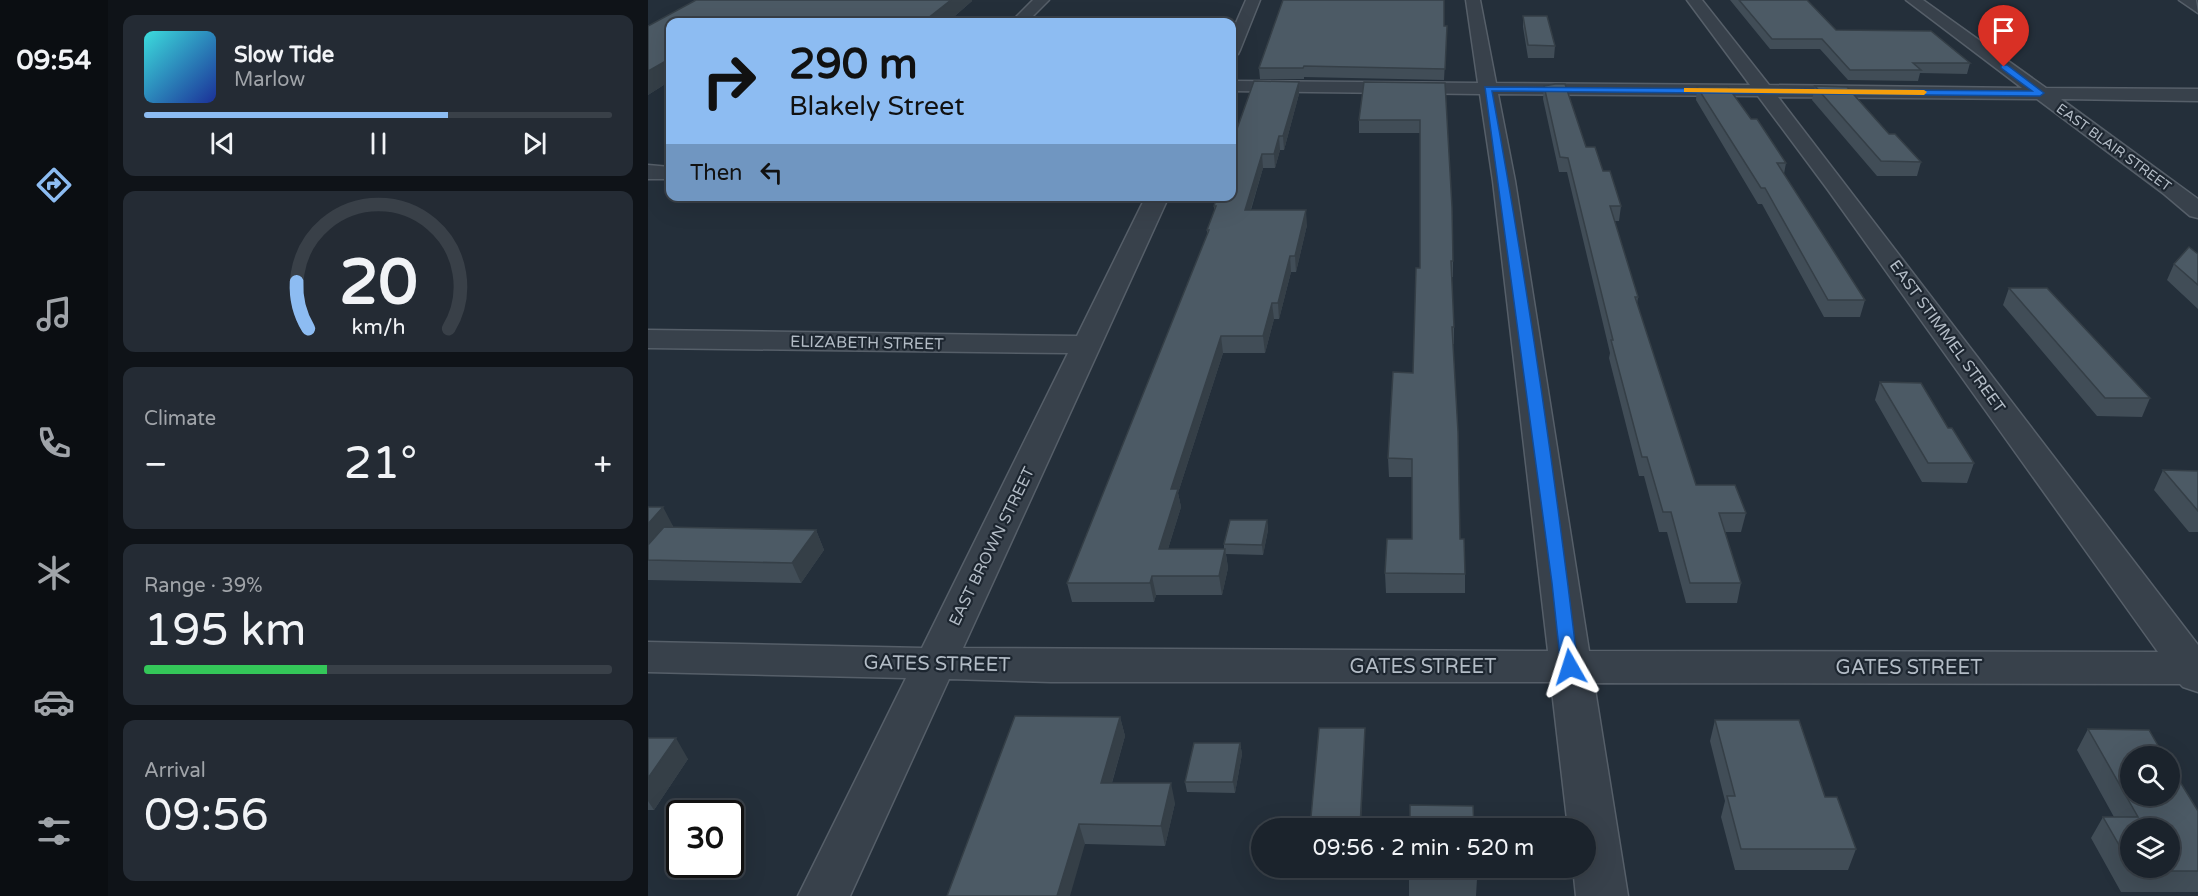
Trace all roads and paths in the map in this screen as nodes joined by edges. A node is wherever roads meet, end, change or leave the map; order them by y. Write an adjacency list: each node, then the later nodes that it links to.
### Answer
1 (1042, 0): 8 (street)
2 (1253, 0): 9 (street)
3 (1473, 0): 11 (street)
4 (1694, 0): 12 (street, EAST STIMMEL STREET)
5 (1913, 0): 13 (street, EAST BLAIR STREET)
6 (2186, 0): 7 (street)
7 (2198, 8)
8 (1022, 18)
9 (1236, 40)
10 (1236, 86): 11 (street)
11 (1488, 88): 12 (street); 23 (street)
12 (1763, 91): 13 (street); 24 (street, EAST STIMMEL STREET)
13 (2040, 93): 14 (street); 18 (street, EAST BLAIR STREET)
14 (2198, 95)
15 (648, 172): 16 (street)
16 (666, 173)
17 (1156, 201): 20 (street, EAST BROWN STREET)
18 (2198, 211)
19 (648, 339): 20 (street, ELIZABETH STREET)
20 (1087, 345): 22 (street, EAST BROWN STREET)
21 (648, 657): 22 (street, GATES STREET)
22 (935, 663): 23 (street, GATES STREET); 25 (street, EAST BROWN STREET)
23 (1570, 667): 24 (street, GATES STREET); 26 (street)
24 (2196, 670)
25 (824, 896)
26 (1602, 896)

